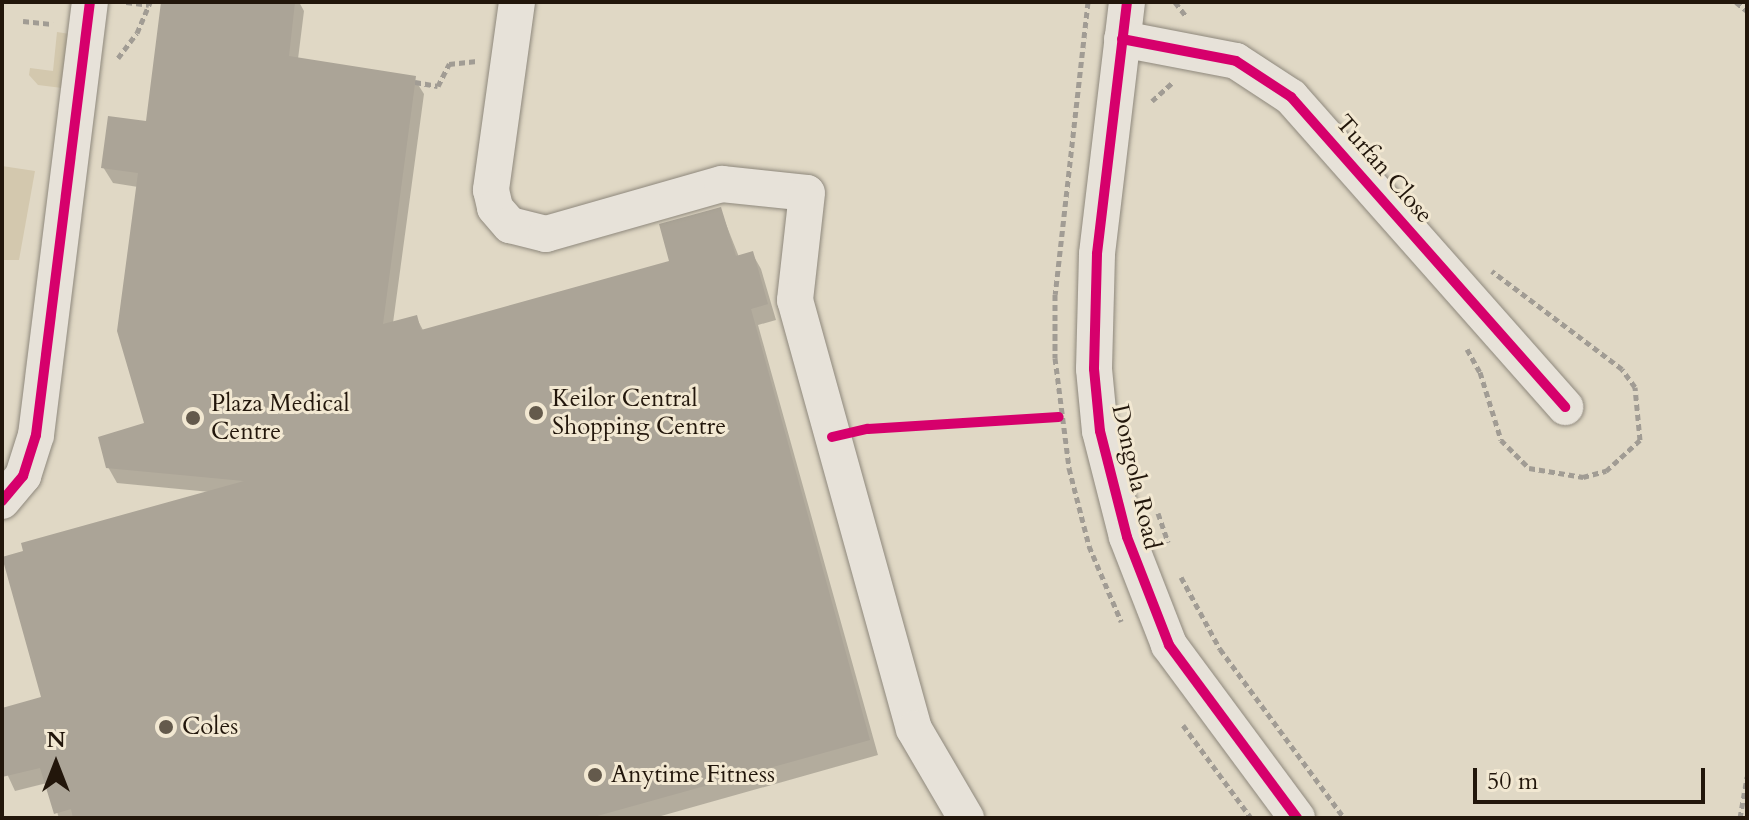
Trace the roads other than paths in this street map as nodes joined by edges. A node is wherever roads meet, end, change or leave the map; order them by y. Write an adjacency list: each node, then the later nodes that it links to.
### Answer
1 (90, 2): 6 (street)
2 (517, 2): 8 (street)
3 (1127, 2): 4 (street, Dongola Road)
4 (1139, 42): 5 (street, Turfan Close); 9 (street, Dongola Road)
5 (1565, 407)
6 (13, 472): 7 (street)
7 (2, 501)
8 (966, 818)
9 (1297, 818)

